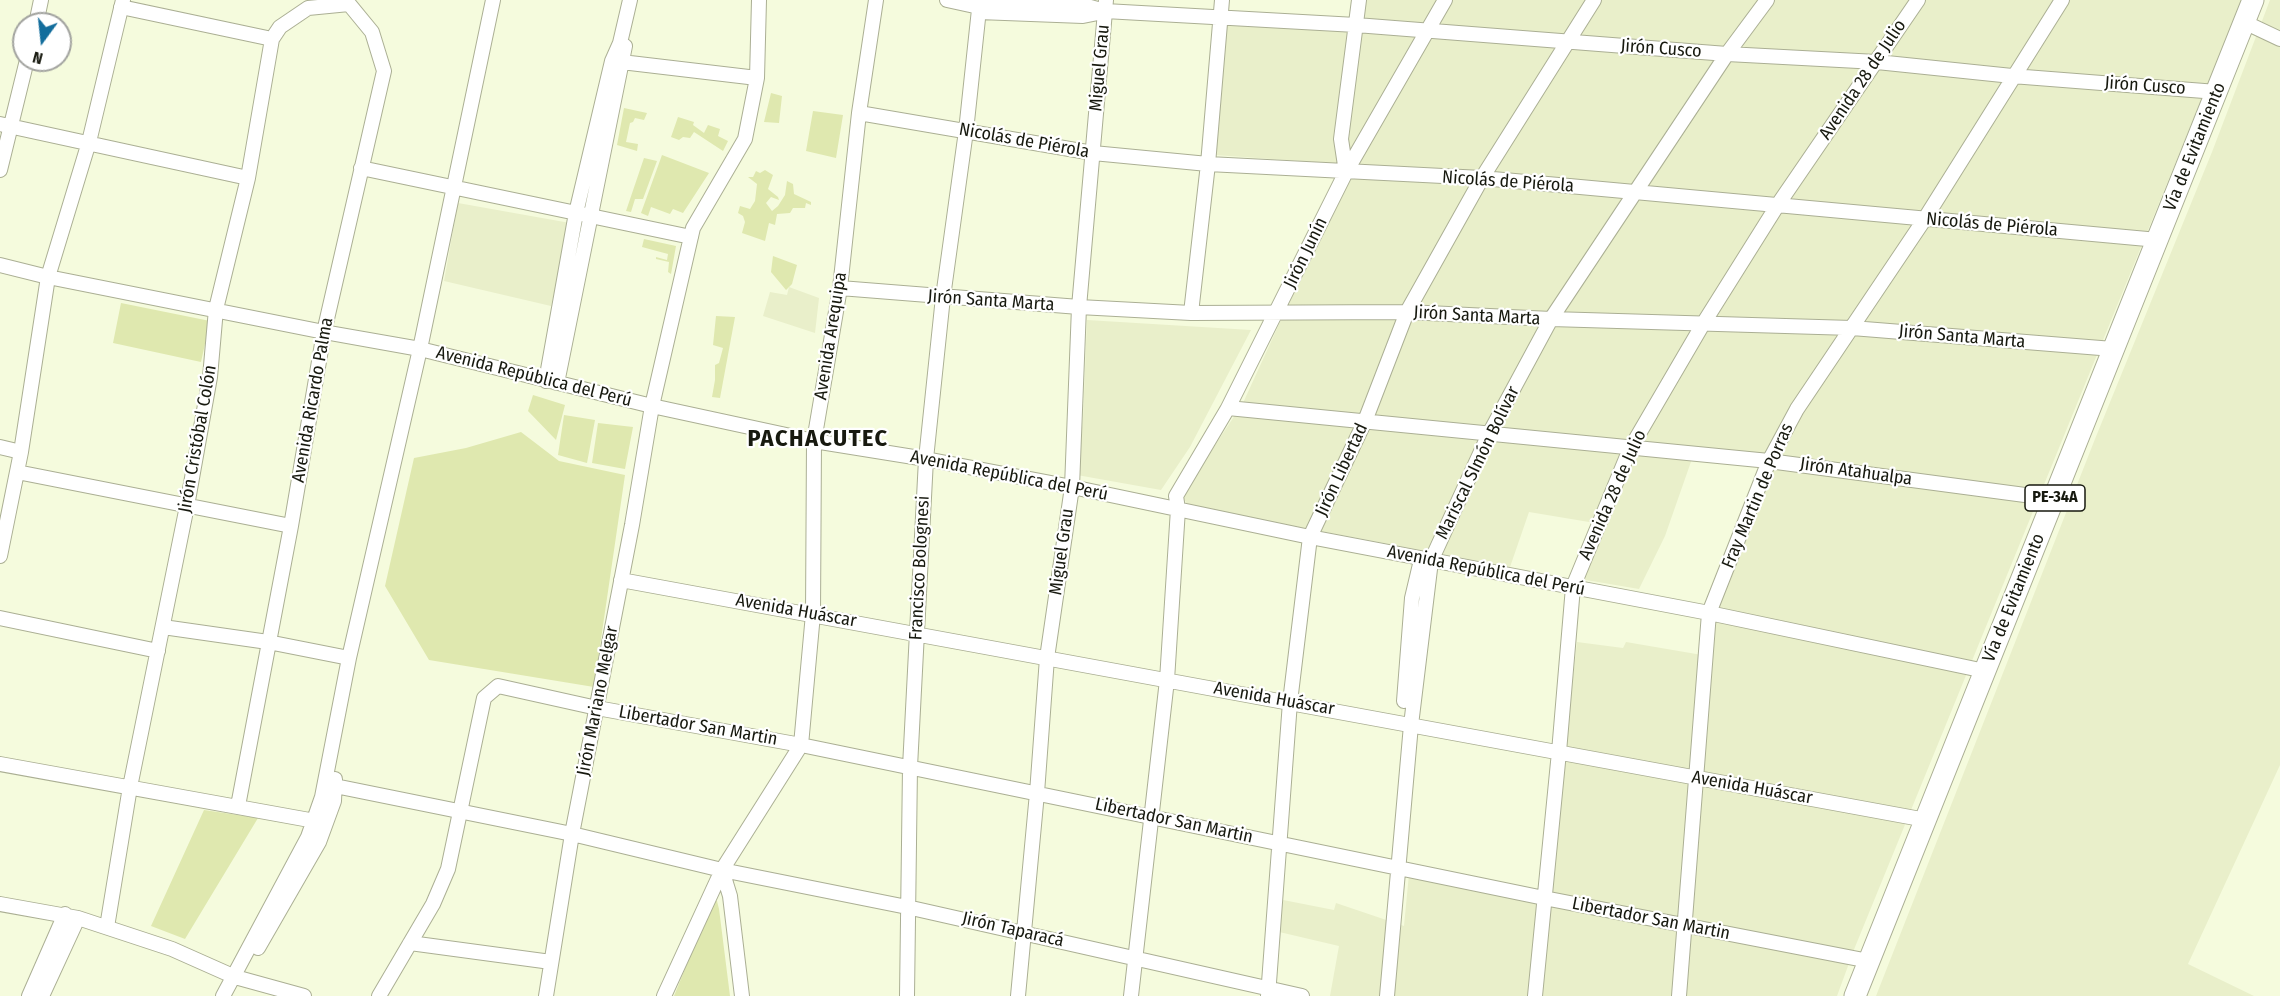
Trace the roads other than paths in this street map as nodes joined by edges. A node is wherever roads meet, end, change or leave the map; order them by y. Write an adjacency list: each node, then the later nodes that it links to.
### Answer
1 (493, 0): 43 (street)
2 (630, 0): 26 (street)
3 (759, 0): 30 (street, Jirón Mariano Melgar)
4 (876, 0): 32 (street, Avenida Arequipa)
5 (947, 0): 16 (street, Jirón Cusco)
6 (1222, 0): 18 (street)
7 (1359, 0): 20 (street)
8 (1446, 0): 21 (street, Jirón Junín)
9 (1594, 0): 24 (street, Jirón Libertad)
10 (1767, 0): 25 (street, Mariscal SImón Bolívar)
11 (1918, 0): 27 (street, Avenida 28 de Julio)
12 (2062, 0): 29 (street, Fray Martin de Porras)
13 (2253, 0): 19 (highway, Vía de Evitamiento / PE-34A)
14 (350, 2): 22 (street); 38 (street, Avenida Ricardo Palma)
15 (122, 4): 22 (street); 35 (street)
16 (979, 5): 17 (street, Jirón Cusco); 34 (street, Francisco Bolognesi)
17 (1105, 6): 18 (street, Jirón Cusco); 36 (street, Miguel Grau)
18 (1220, 17): 20 (street, Jirón Cusco); 37 (street)
19 (2244, 22): 23 (street); 31 (highway, Vía de Evitamiento / PE-34A)
20 (1356, 25): 21 (street, Jirón Cusco); 40 (street)
21 (1428, 31): 24 (street, Jirón Cusco); 40 (street, Jirón Junín)
22 (272, 39): 41 (street, Jirón Cristóbal Colón)
23 (2280, 39)
24 (1568, 42): 25 (street, Jirón Cusco); 42 (street, Jirón Libertad)
25 (1727, 54): 27 (street, Jirón Cusco); 44 (street, Mariscal SImón Bolívar)
26 (617, 62): 30 (street); 46 (street); 47 (street)
27 (1877, 62): 29 (street, Jirón Cusco); 45 (street, Avenida 28 de Julio)
28 (23, 72): 33 (street)
29 (2012, 76): 31 (street, Jirón Cusco); 48 (street, Fray Martin de Porras)
30 (757, 78): 49 (street, Jirón Mariano Melgar)
31 (2217, 92): 50 (highway, Vía de Evitamiento / PE-34A)
32 (859, 113): 34 (street, Nicolás de Piérola); 53 (street, Avenida Arequipa)
33 (6, 125): 35 (street); 39 (street)
34 (966, 130): 36 (street, Nicolás de Piérola); 54 (street, Francisco Bolognesi)
35 (89, 142): 41 (street); 52 (street)
36 (1093, 153): 37 (street, Nicolás de Piérola); 55 (street, Miguel Grau)
37 (1208, 164): 40 (street, Nicolás de Piérola); 59 (street)
38 (361, 168): 43 (street); 63 (street, Avenida Ricardo Palma)
39 (0, 170)
40 (1346, 172): 42 (street, Nicolás de Piérola); 57 (street, Jirón Junín)
41 (248, 178): 56 (street, Jirón Cristóbal Colón)
42 (1482, 178): 44 (street, Nicolás de Piérola); 58 (street, Jirón Libertad)
43 (454, 188): 46 (street); 64 (street)
44 (1636, 192): 45 (street, Nicolás de Piérola); 60 (street, Mariscal SImón Bolívar)
45 (1777, 206): 48 (street, Nicolás de Piérola); 61 (street, Avenida 28 de Julio)
46 (576, 213): 47 (street); 66 (street)
47 (591, 217): 49 (street); 66 (street)
48 (1924, 220): 50 (street, Nicolás de Piérola); 62 (street, Fray Martin de Porras)
49 (691, 237): 67 (street, Jirón Mariano Melgar)
50 (2158, 240): 65 (highway, Vía de Evitamiento / PE-34A)
51 (0, 265): 52 (street, Avenida República del Perú)
52 (48, 277): 56 (street, Avenida República del Perú); 74 (street)
53 (840, 288): 54 (street, Jirón Santa Marta); 71 (street, Avenida Arequipa)
54 (943, 297): 55 (street, Jirón Santa Marta); 75 (street, Francisco Bolognesi)
55 (1079, 307): 59 (street, Jirón Santa Marta); 78 (street, Miguel Grau)
56 (216, 309): 63 (street, Avenida República del Perú); 80 (street, Jirón Cristóbal Colón)
57 (1276, 312): 58 (street, Jirón Santa Marta); 59 (street, Jirón Santa Marta); 68 (street, Jirón Junín)
58 (1407, 312): 60 (street, Jirón Santa Marta); 69 (street, Jirón Libertad)
59 (1191, 313)
60 (1551, 319): 61 (street, Jirón Santa Marta); 70 (street, Mariscal SImón Bolívar)
61 (1703, 324): 62 (street, Jirón Santa Marta); 73 (street, Avenida 28 de Julio)
62 (1852, 328): 65 (street, Jirón Santa Marta); 76 (street, Fray Martin de Porras)
63 (324, 332): 64 (street, Avenida República del Perú); 82 (street, Avenida Ricardo Palma)
64 (420, 349): 66 (street, Avenida República del Perú); 96 (street)
65 (2113, 349): 79 (highway, Vía de Evitamiento / PE-34A)
66 (552, 382): 67 (street, Avenida República del Perú)
67 (652, 406): 71 (street, Avenida República del Perú); 86 (street, Jirón Mariano Melgar)
68 (1228, 408): 69 (street, Jirón Atahualpa); 81 (street, Jirón Junín)
69 (1365, 420): 70 (street, Jirón Atahualpa); 83 (street, Jirón Libertad)
70 (1489, 434): 73 (street, Jirón Atahualpa); 85 (street, Mariscal SImón Bolívar)
71 (814, 441): 75 (street, Avenida República del Perú); 89 (street, Avenida Arequipa)
72 (0, 447): 74 (street)
73 (1630, 449): 76 (street, Jirón Atahualpa); 87 (street, Avenida 28 de Julio)
74 (21, 452): 77 (street)
75 (926, 459): 78 (street, Avenida República del Perú); 92 (street, Francisco Bolognesi)
76 (1769, 461): 79 (street, Jirón Atahualpa); 88 (street, Fray Martin de Porras)
77 (17, 472): 80 (street); 84 (street)
78 (1072, 487): 81 (street, Avenida República del Perú); 95 (street, Miguel Grau)
79 (2055, 499): 97 (highway, Vía de Evitamiento / PE-34A)
80 (187, 506): 82 (street); 91 (street, Jirón Cristóbal Colón)
81 (1178, 509): 83 (street, Avenida República del Perú); 98 (street, Jirón Junín)
82 (291, 526): 93 (street, Avenida Ricardo Palma)
83 (1310, 537): 85 (street, Avenida República del Perú); 100 (street, Jirón Libertad)
84 (0, 556)
85 (1426, 560): 87 (street, Avenida República del Perú); 99 (street); 102 (street, Mariscal SImón Bolívar)
86 (621, 580): 89 (street, Avenida Huáscar); 101 (street, Jirón Mariano Melgar)
87 (1573, 587): 88 (street, Avenida República del Perú); 105 (street, Avenida 28 de Julio)
88 (1709, 613): 97 (street, Avenida República del Perú); 108 (street, Fray Martin de Porras)
89 (813, 614): 92 (street, Avenida Huáscar); 104 (street, Avenida Arequipa)
90 (0, 618): 94 (street)
91 (163, 627): 93 (street); 94 (street, Jirón Cristóbal Colón)
92 (916, 633): 95 (street, Avenida Huáscar); 107 (street, Francisco Bolognesi)
93 (268, 642): 96 (street); 112 (street, Avenida Ricardo Palma)
94 (158, 651): 110 (street, Jirón Cristóbal Colón)
95 (1047, 657): 98 (street, Avenida Huáscar); 111 (street, Miguel Grau)
96 (349, 658): 103 (street)
97 (1985, 671): 115 (highway, Vía de Evitamiento / PE-34A)
98 (1167, 680): 100 (street, Avenida Huáscar); 114 (street, Jirón Junín)
99 (1404, 701)
100 (1290, 702): 102 (street, Avenida Huáscar); 118 (street, Jirón Libertad)
101 (597, 708): 104 (street, Libertador San Martin); 113 (street, Libertador San Martin); 117 (street, Jirón Mariano Melgar)
102 (1411, 725): 105 (street, Avenida Huáscar); 119 (street, Mariscal SImón Bolívar)
103 (337, 729): 109 (street); 116 (street)
104 (801, 745): 107 (street, Libertador San Martin); 120 (street)
105 (1559, 752): 108 (street, Avenida Huáscar); 121 (street, Avenida 28 de Julio)
106 (0, 764): 110 (street)
107 (910, 767): 111 (street, Libertador San Martin); 123 (street, Francisco Bolognesi)
108 (1698, 778): 115 (street, Avenida Huáscar); 125 (street, Fray Martin de Porras)
109 (335, 786): 113 (street, Jirón Taparacá); 132 (street)
110 (130, 787): 112 (street); 126 (street, Jirón Cristóbal Colón)
111 (1037, 793): 114 (street, Libertador San Martin); 127 (street, Miguel Grau)
112 (238, 806): 116 (street)
113 (459, 812): 117 (street, Jirón Taparacá); 128 (street)
114 (1151, 817): 118 (street, Libertador San Martin); 129 (street, Jirón Junín)
115 (1926, 820): 130 (highway, Vía de Evitamiento / PE-34A)
116 (315, 821): 132 (street)
117 (572, 834): 120 (street, Jirón Taparacá); 131 (street, Jirón Mariano Melgar)
118 (1278, 843): 119 (street, Libertador San Martin); 133 (street, Jirón Libertad)
119 (1398, 867): 121 (street, Libertador San Martin); 146 (street, Mariscal SImón Bolívar)
120 (722, 870): 123 (street, Jirón Taparacá); 140 (street); 141 (street)
121 (1544, 898): 125 (street, Libertador San Martin); 147 (street, Avenida 28 de Julio)
122 (0, 904): 124 (street)
123 (906, 906): 127 (street, Jirón Taparacá); 142 (street, Francisco Bolognesi)
124 (71, 916): 126 (street); 134 (street); 135 (street)
125 (1685, 925): 130 (street, Libertador San Martin); 148 (street, Fray Martin de Porras)
126 (107, 927): 132 (street)
127 (1023, 933): 129 (street, Jirón Taparacá); 143 (street, Miguel Grau)
128 (410, 943): 131 (street); 138 (street)
129 (1134, 958): 133 (street, Jirón Taparacá); 144 (street, Jirón Junín)
130 (1869, 961): 149 (highway, Vía de Evitamiento / PE-34A)
131 (551, 962): 139 (street, Jirón Mariano Melgar)
132 (235, 977): 136 (street); 137 (street)
133 (1268, 992): 145 (street, Jirón Taparacá)
134 (29, 996)
135 (42, 996)
136 (223, 996)
137 (304, 996)
138 (379, 996)
139 (546, 996)
140 (664, 996)
141 (742, 996)
142 (907, 996)
143 (1018, 996)
144 (1131, 996)
145 (1302, 996)
146 (1387, 996)
147 (1534, 996)
148 (1679, 996)
149 (1855, 996)

